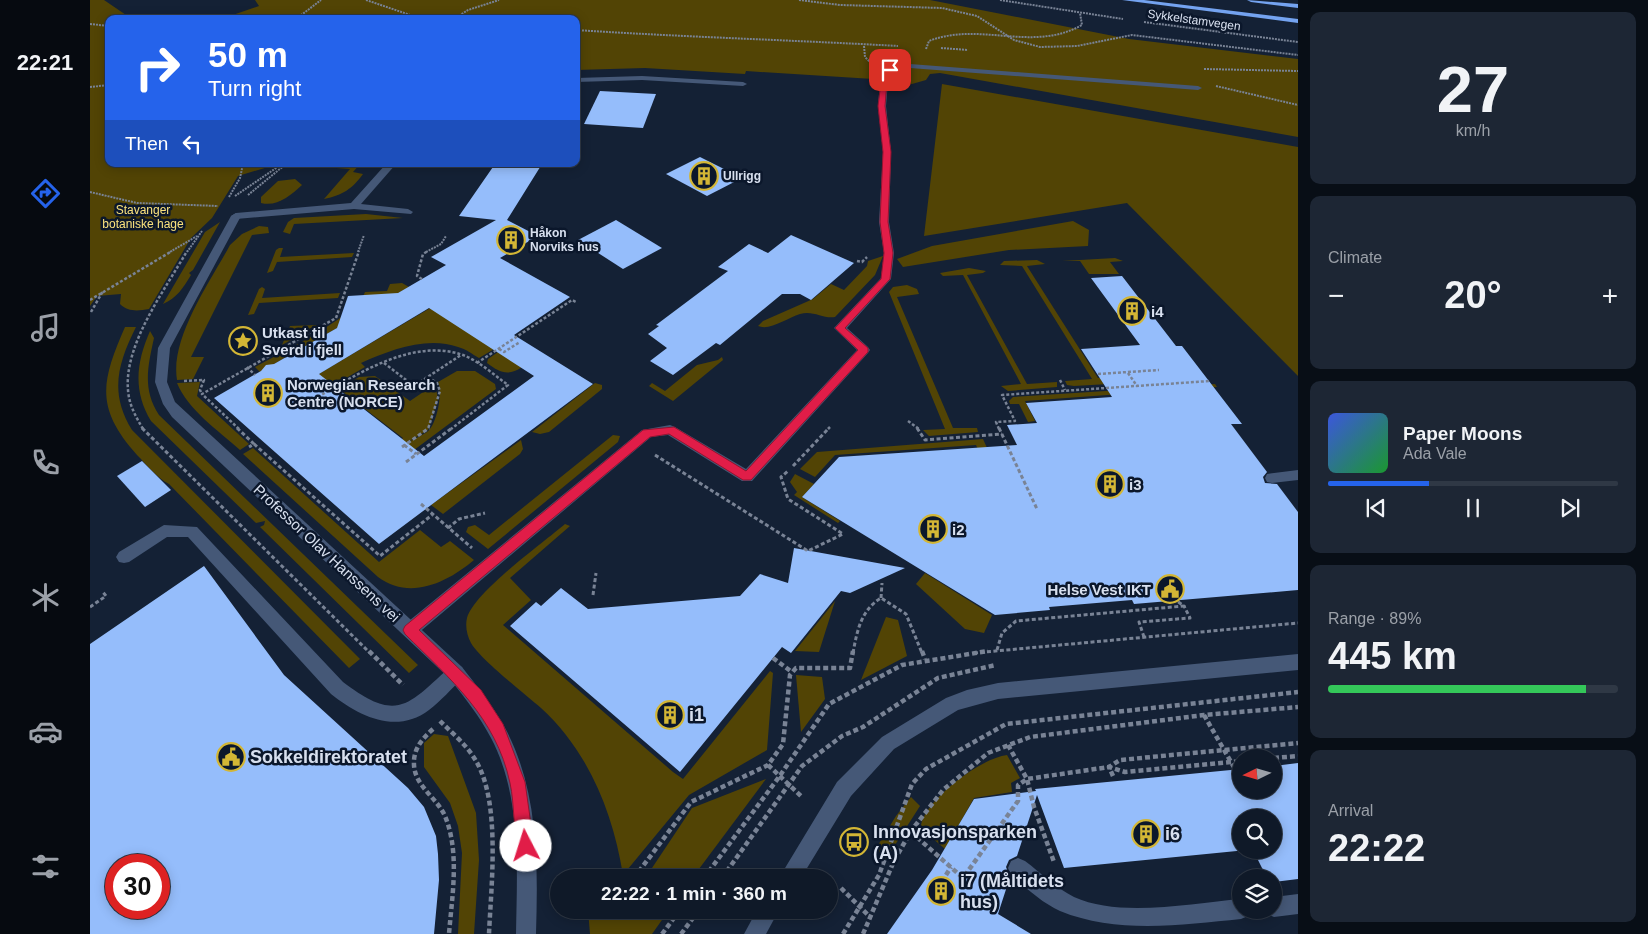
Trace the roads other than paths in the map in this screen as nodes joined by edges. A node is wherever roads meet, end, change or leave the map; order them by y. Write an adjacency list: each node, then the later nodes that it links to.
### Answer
1 (1126, 0): 4 (highway)
2 (1251, 0): 3 (highway)
3 (1298, 6)
4 (1298, 21)
5 (580, 80): 6 (street)
6 (742, 84)
7 (1198, 88): 14 (street)
8 (388, 167): 9 (street)
9 (354, 206): 10 (street); 14 (street, Professor Olav Hanssens vei)
10 (408, 212)
11 (1298, 474): 12 (street)
12 (1272, 478)
13 (124, 557): 16 (street)
14 (410, 630): 16 (street, Professor Olav Hanssens vei)
15 (1298, 662): 18 (street)
16 (456, 673): 23 (street, Professor Olav Hanssens vei)
17 (1018, 868): 21 (street)
18 (795, 869)
19 (1298, 904): 20 (street)
20 (1282, 906)
21 (1232, 910)
22 (763, 919): 24 (street)
23 (526, 934)
24 (754, 934)

